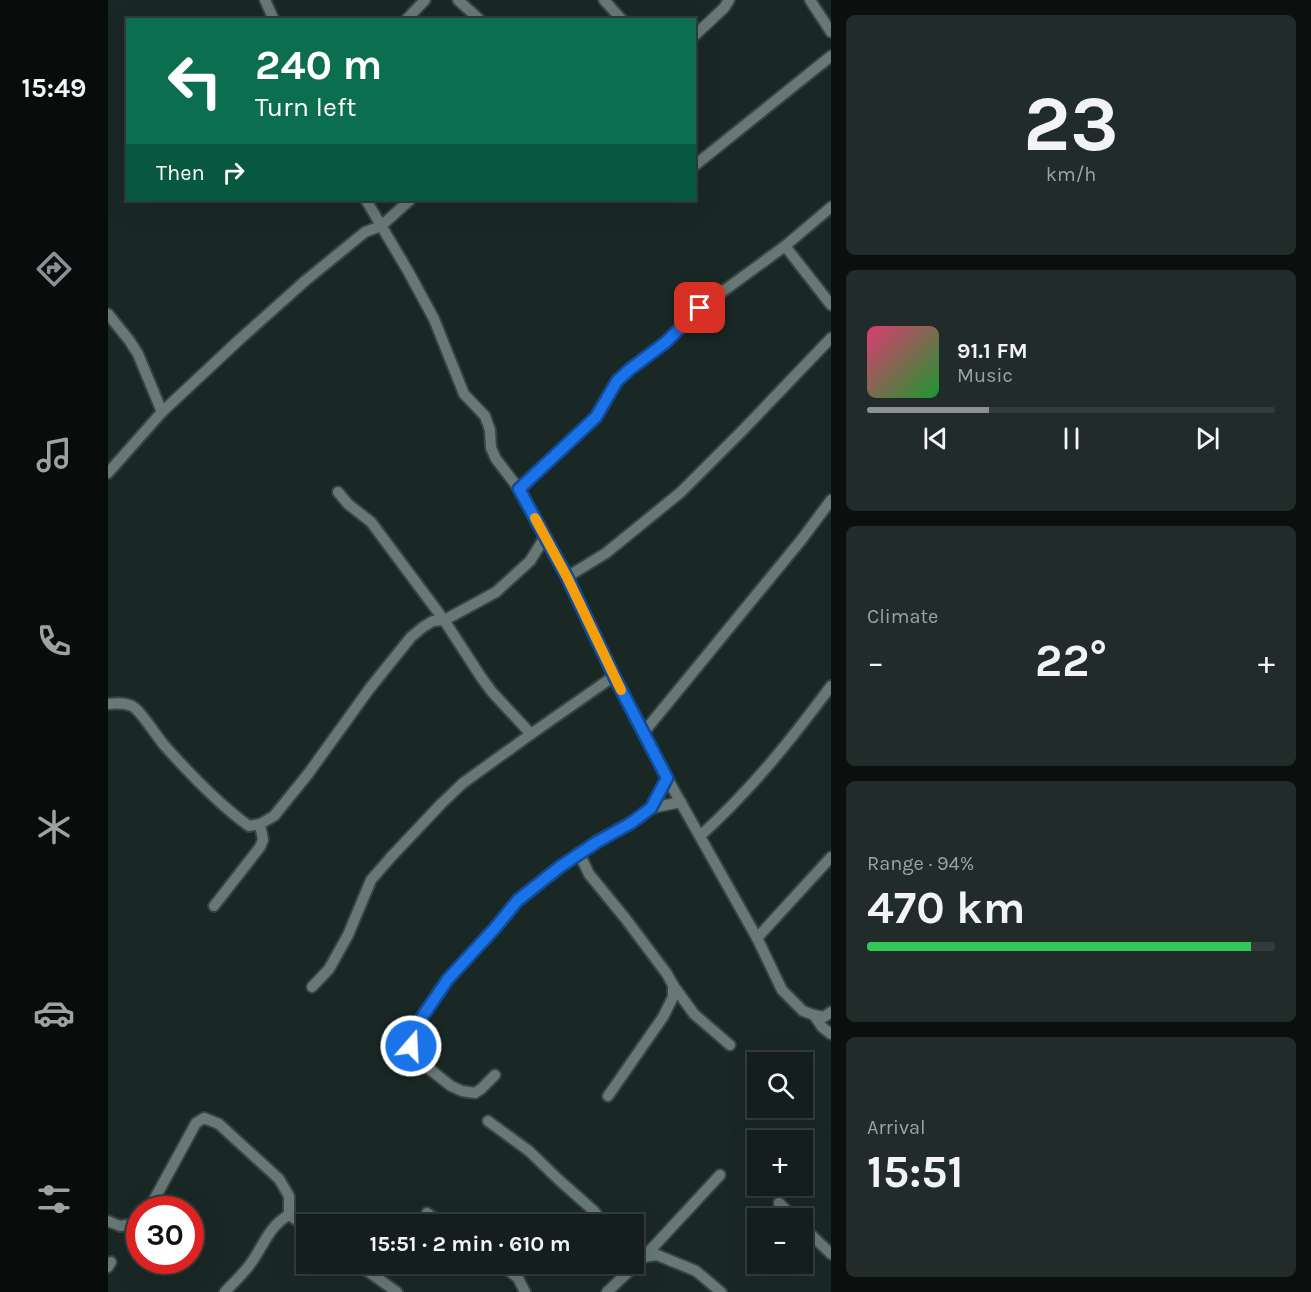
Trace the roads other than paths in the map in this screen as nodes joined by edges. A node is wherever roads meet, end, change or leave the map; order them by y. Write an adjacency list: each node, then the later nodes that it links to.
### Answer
1 (265, 0): 7 (street)
2 (425, 0): 8 (street)
3 (458, 0): 9 (street)
4 (604, 0): 10 (street)
5 (729, 0): 12 (street)
6 (810, 0): 11 (street)
7 (273, 18)
8 (408, 18)
9 (478, 18)
10 (620, 18)
11 (831, 32)
12 (696, 34)
13 (831, 56): 14 (street)
14 (696, 164)
15 (367, 201): 18 (street)
16 (410, 201): 18 (street)
17 (831, 207): 19 (street)
18 (381, 226): 23 (street); 25 (street)
19 (785, 246): 20 (street); 25 (street)
20 (831, 305)
21 (108, 314): 23 (street)
22 (831, 338): 29 (street)
23 (162, 412): 24 (street)
24 (108, 472)
25 (519, 489): 28 (street)
26 (338, 492): 30 (street)
27 (831, 500): 34 (street)
28 (545, 537): 29 (street); 30 (street)
29 (567, 577): 31 (street)
30 (444, 620): 35 (street); 39 (street)
31 (614, 676): 34 (street); 35 (street)
32 (831, 686): 40 (street)
33 (108, 704): 39 (street)
34 (644, 732): 36 (street)
35 (531, 734): 46 (street)
36 (667, 778): 37 (street); 38 (street)
37 (681, 802): 38 (street); 40 (street)
38 (651, 808): 41 (street)
39 (260, 825): 43 (street)
40 (700, 836): 44 (street)
41 (579, 853): 45 (street); 51 (street)
42 (831, 858): 44 (street)
43 (214, 906)
44 (757, 938): 48 (street)
45 (673, 985): 50 (street); 52 (street)
46 (312, 987)
47 (831, 1012): 48 (street)
48 (814, 1015): 49 (street)
49 (831, 1034)
50 (730, 1045)
51 (495, 1075)
52 (608, 1096)
53 (488, 1121): 58 (street)
54 (720, 1175): 65 (street)
55 (156, 1196): 59 (street)
56 (779, 1203): 57 (street)
57 (784, 1208)
58 (596, 1214)
59 (289, 1215): 60 (street); 70 (street)
60 (296, 1220)
61 (108, 1221): 62 (street)
62 (126, 1225)
63 (813, 1237): 64 (street)
64 (831, 1254)
65 (644, 1257): 73 (street)
66 (370, 1274): 69 (street)
67 (513, 1274): 71 (street)
68 (626, 1274): 72 (street)
69 (390, 1290)
70 (225, 1292)
71 (525, 1292)
72 (607, 1292)
73 (722, 1292)

